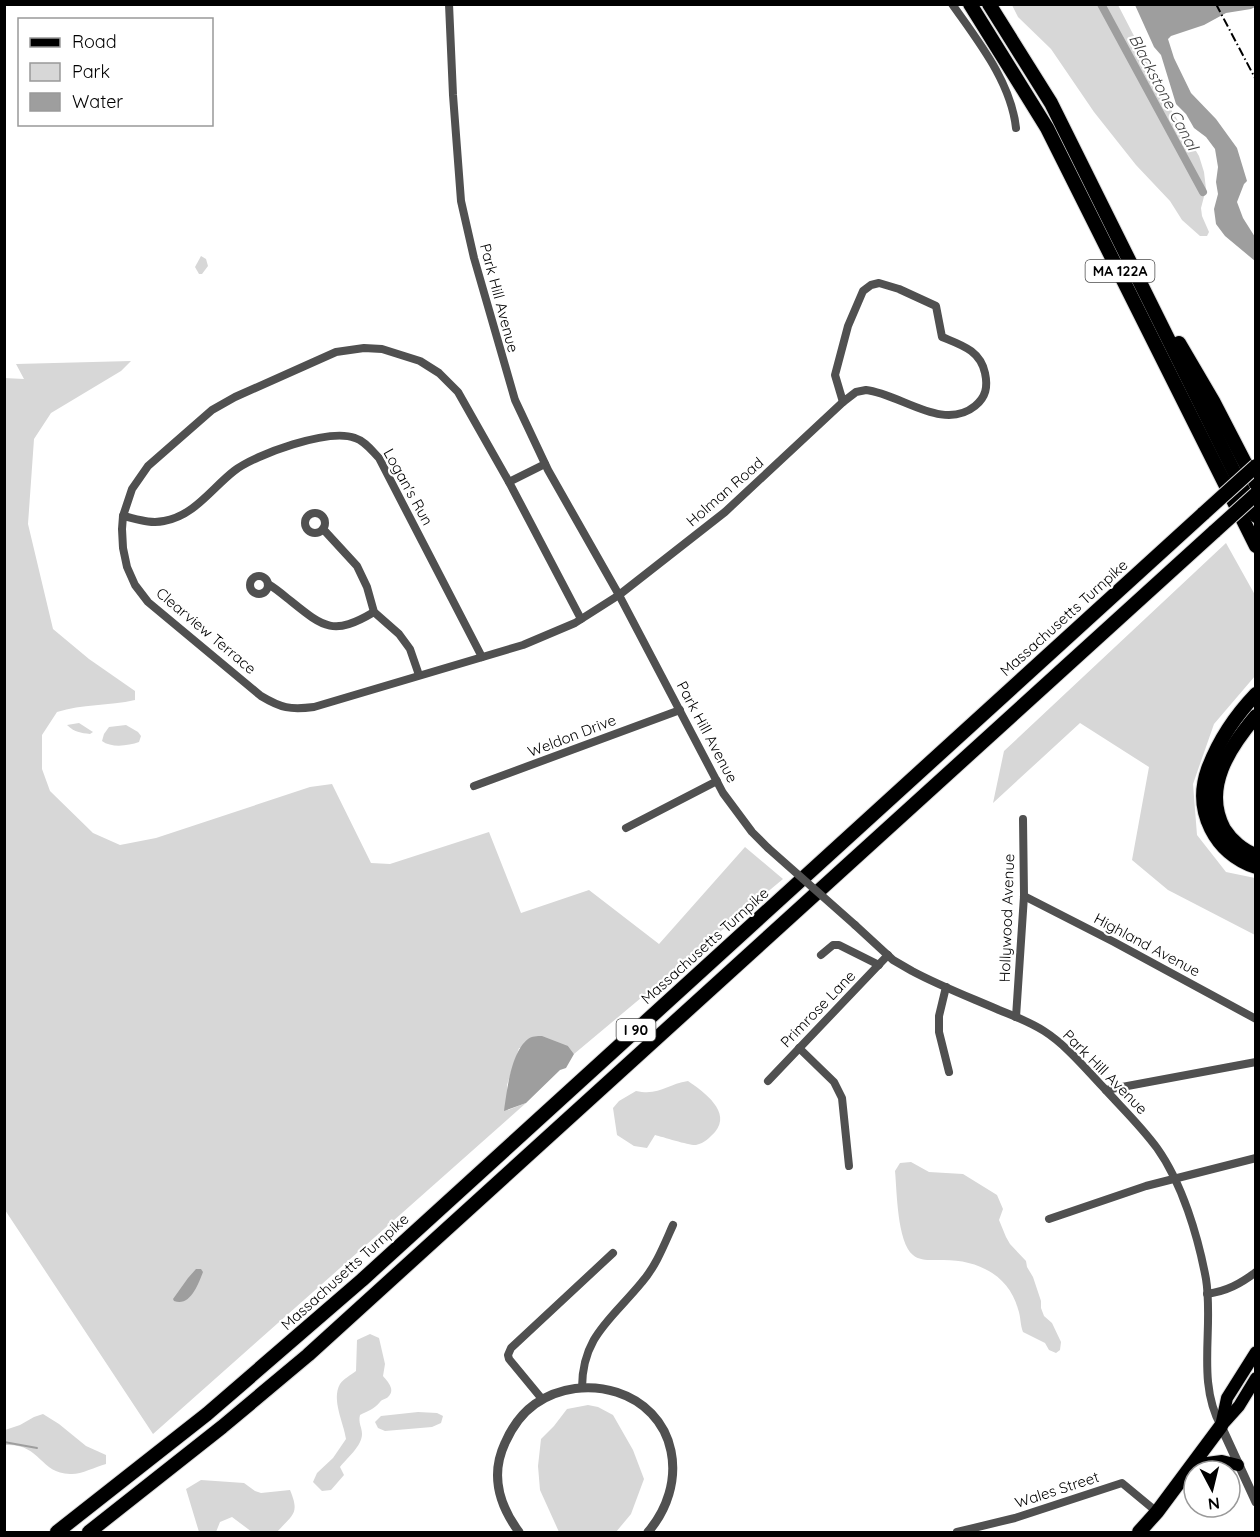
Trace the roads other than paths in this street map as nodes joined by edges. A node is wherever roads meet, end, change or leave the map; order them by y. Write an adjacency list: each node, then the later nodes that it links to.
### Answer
1 (449, 4): 8 (street, Park Hill Avenue)
2 (952, 4): 5 (street)
3 (970, 4): 16 (highway, MA 122A)
4 (989, 4): 6 (highway, MA 122A)
5 (1016, 128)
6 (1107, 213): 11 (highway); 14 (highway, MA 122A)
7 (843, 402): 7 (street, Holman Road); 18 (street, Holman Road)
8 (545, 464): 10 (street); 18 (street, Park Hill Avenue)
9 (1256, 466): 63 (highway, Massachusetts Turnpike / I 90, bridge)
10 (509, 482): 13 (street, Clearview Terrace); 20 (street, Clearview Terrace)
11 (1256, 484)
12 (1256, 494): 64 (highway, I 90, bridge)
13 (123, 516): 21 (street, Logan's Run); 22 (street, Clearview Terrace)
14 (1256, 516)
15 (323, 529): 19 (street)
16 (1256, 546)
17 (268, 584): 19 (street)
18 (619, 595): 20 (street, Clearview Terrace); 24 (street, Park Hill Avenue)
19 (374, 612): 22 (street)
20 (580, 619): 21 (street, Clearview Terrace)
21 (482, 657): 22 (street, Clearview Terrace)
22 (419, 675)
23 (1256, 694): 31 (highway)
24 (680, 710): 26 (street, Park Hill Avenue); 27 (street, Weldon Drive)
25 (1256, 716): 30 (highway)
26 (717, 781): 29 (street); 34 (street, Park Hill Avenue, bridge)
27 (474, 786)
28 (1023, 819): 32 (street, Hollywood Avenue)
29 (626, 828)
30 (1256, 855)
31 (1256, 867)
32 (1024, 896): 37 (street, Hollywood Avenue); 38 (street, Highland Avenue)
33 (821, 955): 35 (street)
34 (888, 955): 35 (street, Primrose Lane); 36 (street, Park Hill Avenue)
35 (879, 965): 39 (street, Primrose Lane)
36 (946, 987): 37 (street, Park Hill Avenue); 41 (street)
37 (1016, 1017): 43 (street, Park Hill Avenue)
38 (1256, 1019)
39 (799, 1048): 42 (street, Primrose Lane); 45 (street)
40 (1256, 1062): 43 (street)
41 (949, 1072)
42 (768, 1082)
43 (1106, 1090): 46 (street, Park Hill Avenue)
44 (1256, 1158): 46 (street)
45 (849, 1166)
46 (1176, 1180): 47 (street); 51 (street, Park Hill Avenue)
47 (1048, 1219)
48 (673, 1225): 54 (street)
49 (613, 1253): 55 (street)
50 (1256, 1272): 51 (street)
51 (1207, 1294): 56 (street, Park Hill Avenue)
52 (1256, 1352): 56 (main road)
53 (1256, 1378): 56 (main road)
54 (582, 1388): 55 (street); 66 (street)
55 (542, 1399): 65 (street)
56 (1221, 1426): 57 (highway); 58 (street)
57 (1196, 1459)
58 (1235, 1459)
59 (1242, 1473): 61 (street)
60 (1182, 1478): 62 (highway)
61 (1256, 1502)
62 (1157, 1512): 67 (street, Wales Street); 68 (highway)
63 (57, 1533)
64 (89, 1533)
65 (519, 1533)
66 (648, 1533)
67 (957, 1533)
68 (1139, 1533)

